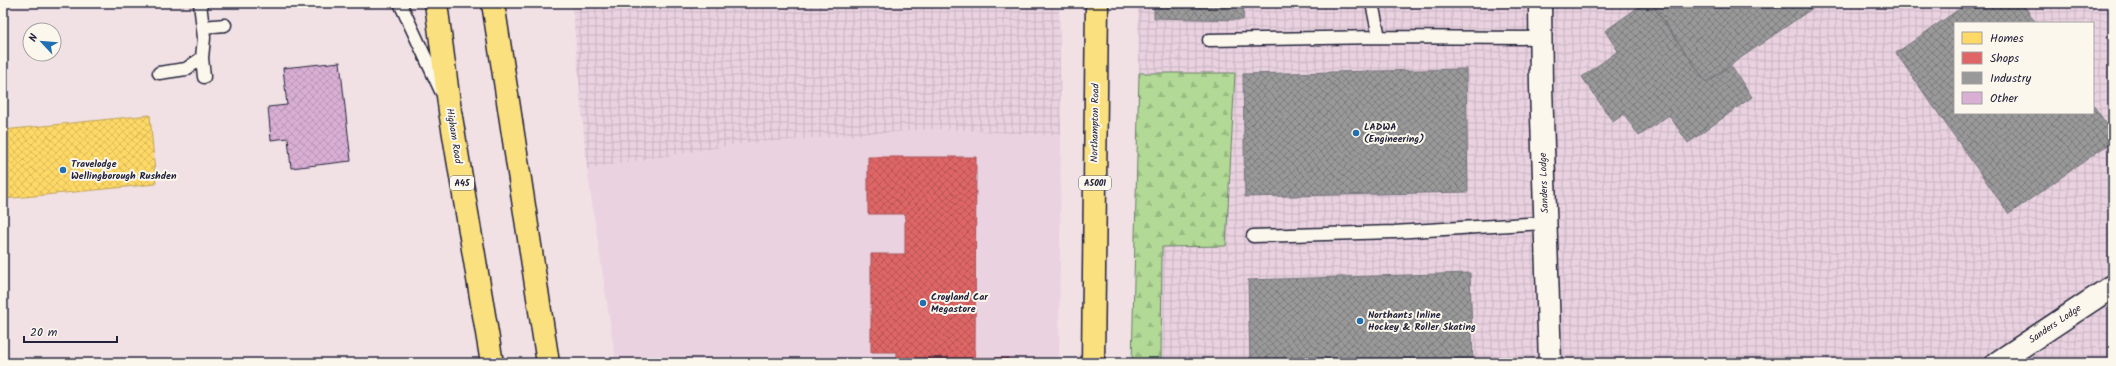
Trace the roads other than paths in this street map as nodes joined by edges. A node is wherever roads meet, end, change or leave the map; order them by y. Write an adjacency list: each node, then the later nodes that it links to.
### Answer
1 (200, 3): 9 (lane)
2 (400, 3): 16 (lane)
3 (436, 3): 16 (main road, Higham Road / A45)
4 (493, 3): 21 (main road)
5 (1097, 3): 22 (main road, Northampton Road / A5001)
6 (1372, 3): 10 (lane)
7 (1540, 3): 11 (street, Sanders Lodge)
8 (225, 25): 9 (lane)
9 (203, 27): 13 (lane)
10 (1379, 37): 11 (lane); 12 (lane)
11 (1540, 38): 17 (street, Sanders Lodge)
12 (1209, 40)
13 (202, 58): 14 (lane); 15 (lane)
14 (159, 73)
15 (204, 78)
16 (450, 111): 20 (main road, Higham Road / A45)
17 (1545, 224): 18 (lane); 23 (street, Sanders Lodge)
18 (1253, 236)
19 (2112, 289): 24 (street, Sanders Lodge)
20 (492, 363)
21 (548, 363)
22 (1093, 363)
23 (1550, 363)
24 (1997, 363)

